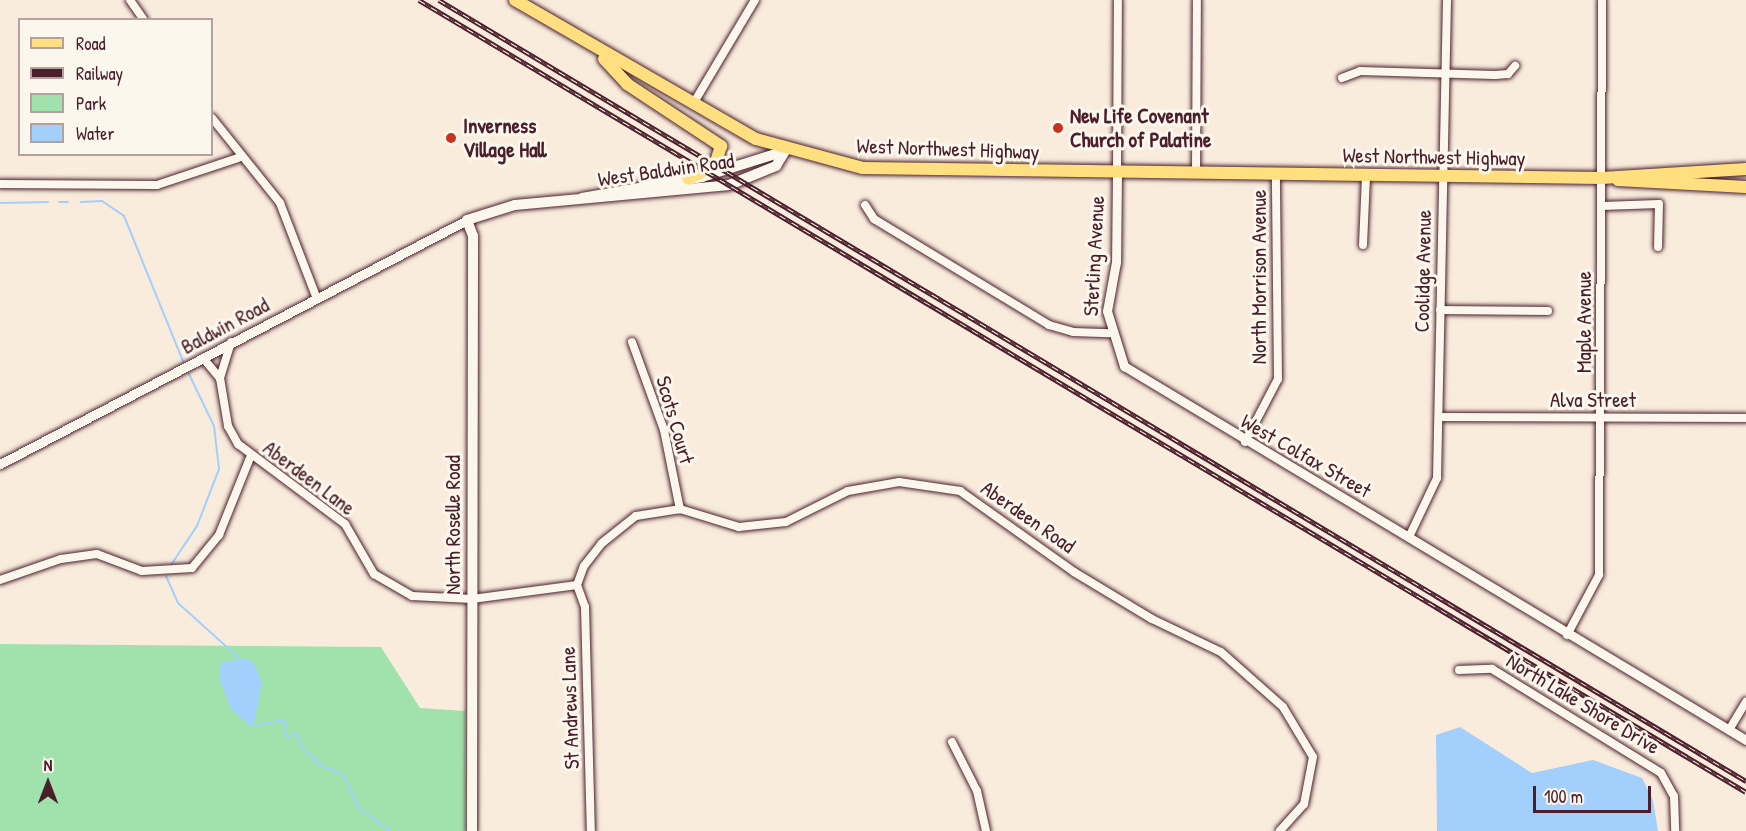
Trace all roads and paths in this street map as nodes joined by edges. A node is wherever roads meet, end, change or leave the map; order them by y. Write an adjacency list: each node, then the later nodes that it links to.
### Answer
1 (130, 0): 8 (street)
2 (515, 0): 9 (main road, West Northwest Highway)
3 (755, 0): 13 (street)
4 (1118, 0): 18 (street, Sterling Avenue)
5 (1197, 0): 19 (street)
6 (1447, 0): 11 (street, Coolidge Avenue)
7 (1602, 0): 23 (street, Maple Avenue)
8 (143, 18)
9 (595, 49): 13 (main road, West Northwest Highway); 24 (main road)
10 (1515, 66): 11 (street)
11 (1446, 72): 12 (street); 22 (street, Coolidge Avenue)
12 (1342, 78)
13 (693, 104): 15 (main road, West Northwest Highway)
14 (213, 120): 16 (street)
15 (785, 151): 18 (main road, West Northwest Highway); 24 (main road, West Baldwin Road); 27 (main road, West Baldwin Road)
16 (238, 158): 25 (street); 33 (street)
17 (1746, 169): 23 (main road, West Northwest Highway)
18 (1117, 172): 19 (main road, West Northwest Highway); 36 (street, Sterling Avenue)
19 (1196, 173): 20 (main road, West Northwest Highway)
20 (1276, 175): 21 (main road, West Northwest Highway); 44 (street, North Morrison Avenue)
21 (1366, 176): 22 (main road, West Northwest Highway); 31 (street)
22 (1444, 176): 23 (main road, West Northwest Highway); 34 (street, Coolidge Avenue)
23 (1602, 178): 26 (main road, West Northwest Highway); 29 (street, Maple Avenue)
24 (688, 179): 27 (main road, West Baldwin Road)
25 (0, 184)
26 (1746, 187)
27 (581, 199): 30 (main road, West Baldwin Road)
28 (865, 205): 36 (street)
29 (1602, 206): 32 (street); 42 (street, Maple Avenue)
30 (467, 220): 33 (street, Baldwin Road); 51 (main road, North Roselle Road)
31 (1363, 245)
32 (1658, 247)
33 (317, 299): 37 (street, Baldwin Road)
34 (1440, 310): 35 (street); 41 (street, Coolidge Avenue)
35 (1548, 311)
36 (1109, 333): 44 (street, West Colfax Street)
37 (231, 342): 39 (street, Baldwin Road); 40 (street, Aberdeen Lane)
38 (632, 342): 47 (street, Scots Court)
39 (203, 358): 40 (street); 46 (street, Baldwin Road)
40 (220, 378): 45 (street, Aberdeen Lane)
41 (1439, 417): 42 (street, Alva Street); 48 (street, Coolidge Avenue)
42 (1602, 418): 43 (street, Alva Street); 52 (street, Maple Avenue)
43 (1746, 418)
44 (1245, 442): 48 (street, West Colfax Street)
45 (250, 458): 49 (street); 51 (street, Aberdeen Lane)
46 (0, 464)
47 (680, 509): 50 (street, Aberdeen Road); 61 (street, Aberdeen Road)
48 (1409, 537): 52 (street, West Colfax Street)
49 (0, 580)
50 (577, 585): 51 (street); 59 (street, St Andrews Lane)
51 (472, 599): 58 (main road, North Roselle Road)
52 (1567, 635): 55 (street, West Colfax Street)
53 (1459, 670): 62 (street, North Lake Shore Drive)
54 (1746, 702): 55 (street)
55 (1729, 730): 56 (street, West Colfax Street)
56 (1746, 740)
57 (952, 742): 60 (street)
58 (472, 831)
59 (591, 831)
60 (987, 831)
61 (1280, 831)
62 (1675, 831)

